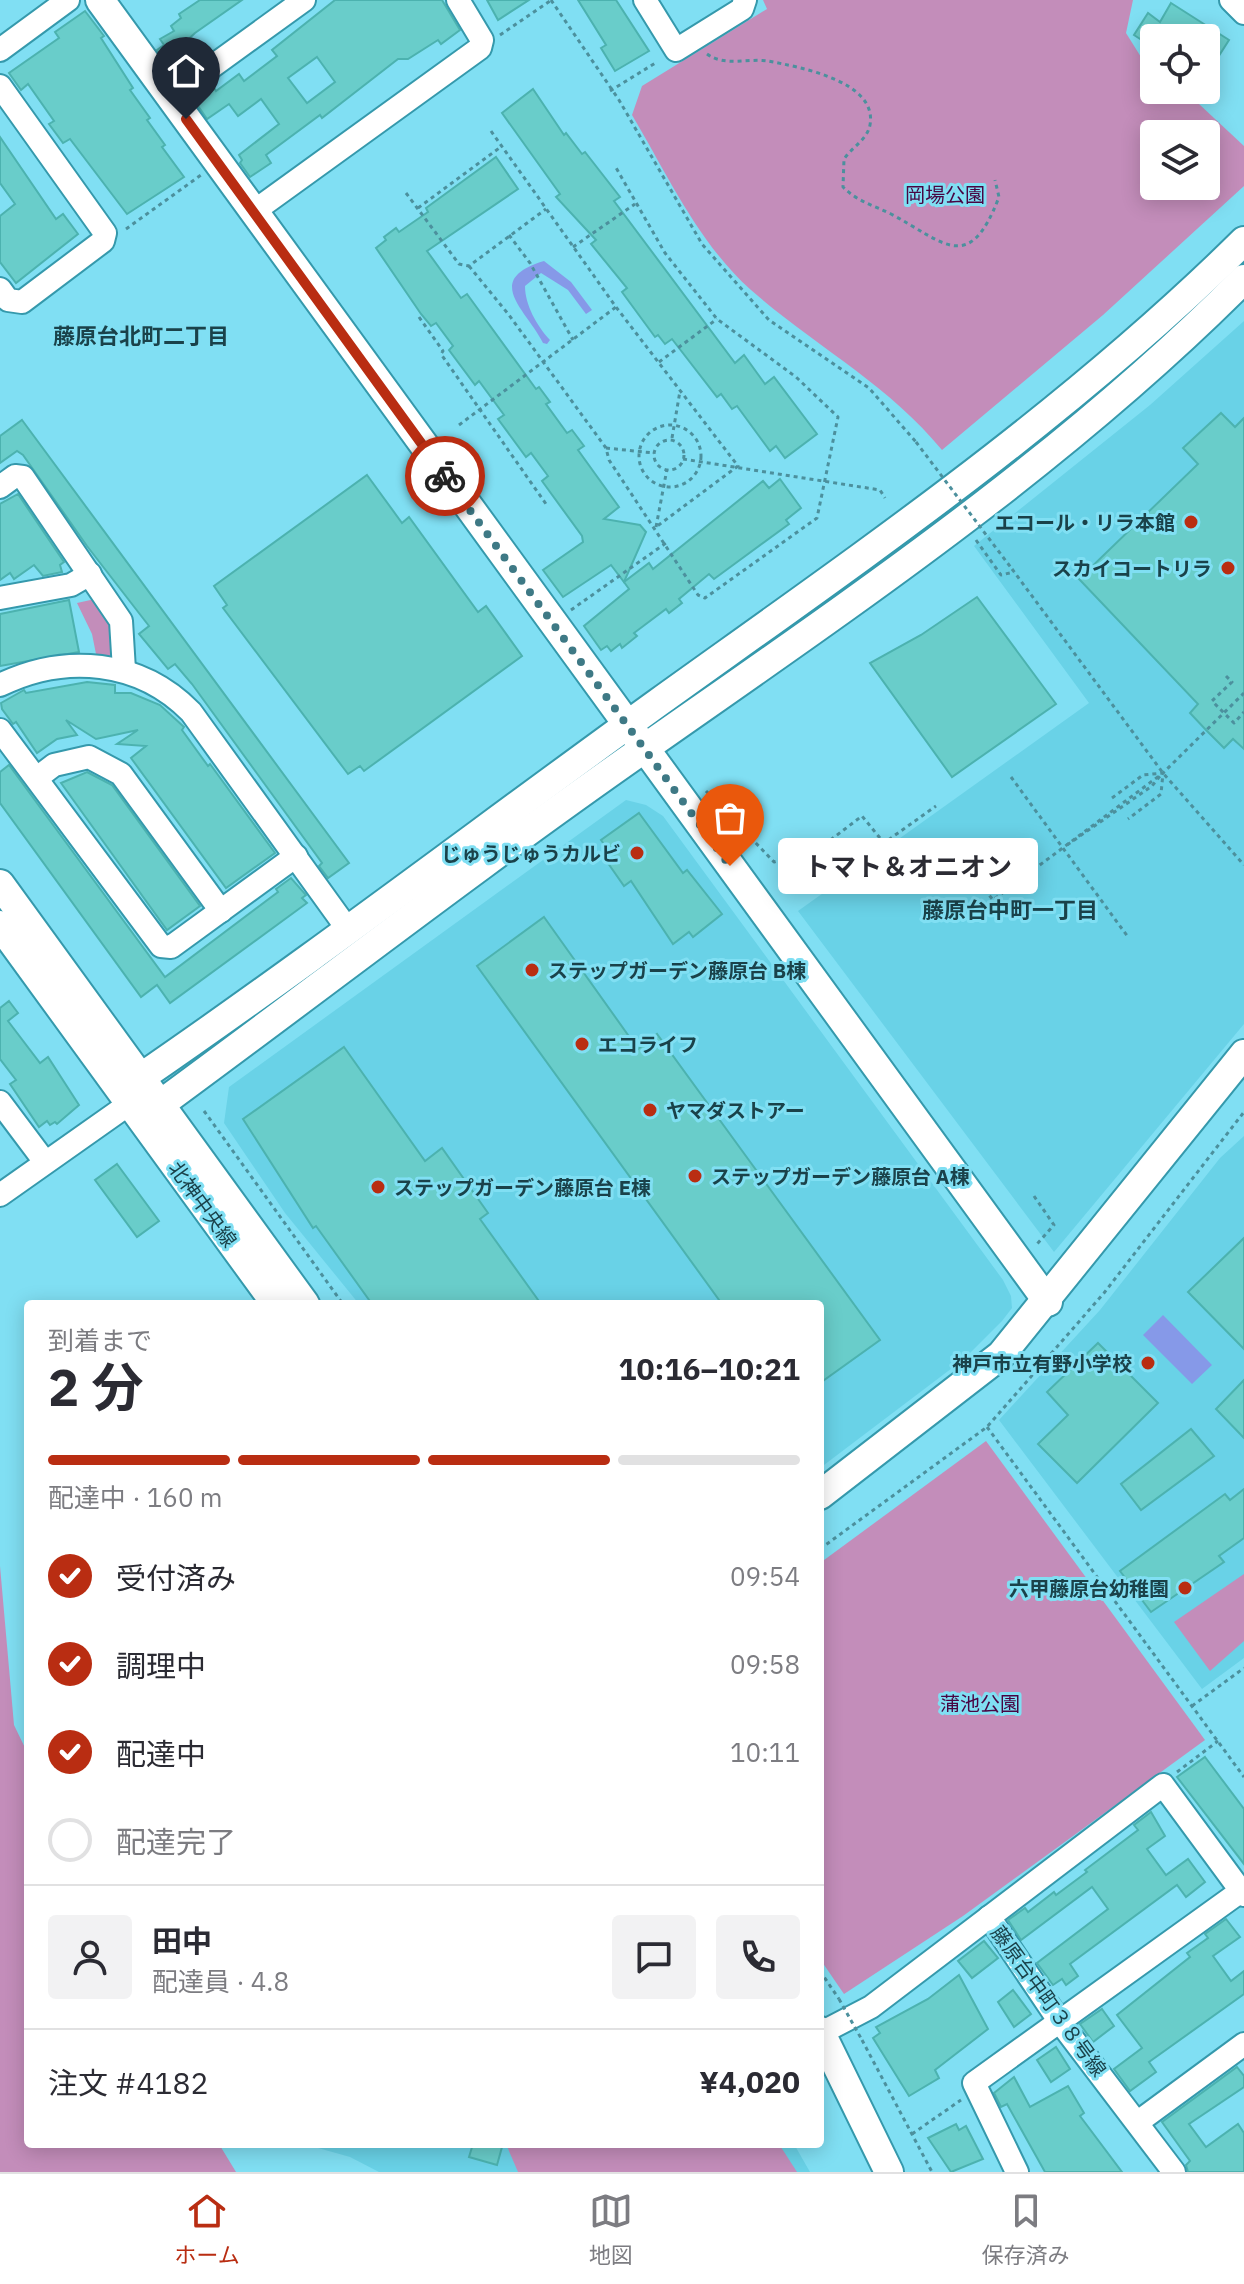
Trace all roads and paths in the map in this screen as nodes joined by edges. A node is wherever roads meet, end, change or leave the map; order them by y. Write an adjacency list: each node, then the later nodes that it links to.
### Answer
1 (68, 0): 12 (street)
2 (100, 0): 15 (street)
3 (304, 0): 15 (street)
4 (458, 0): 11 (street)
5 (551, 0): 11 (path); 14 (path)
6 (645, 0): 10 (street)
7 (745, 0): 10 (street)
8 (1231, 0): 9 (street)
9 (1244, 13)
10 (685, 45): 14 (path); 20 (path)
11 (480, 48): 25 (street)
12 (0, 50)
13 (0, 86): 27 (street)
14 (610, 91): 59 (path, bridge)
15 (170, 97): 18 (street)
16 (491, 131): 17 (path)
17 (502, 146): 23 (path); 24 (path)
18 (218, 163): 25 (street); 27 (path)
19 (615, 166): 22 (path)
20 (995, 180)
21 (406, 193): 23 (path)
22 (635, 204): 29 (path); 35 (path)
23 (417, 209): 30 (path)
24 (546, 209): 26 (path); 29 (path)
25 (253, 212): 62 (street)
26 (509, 235): 30 (path); 36 (path)
27 (104, 236): 32 (street)
28 (1244, 241): 69 (street)
29 (573, 247): 33 (path)
30 (469, 266): 38 (path)
31 (1244, 279): 71 (street)
32 (0, 289)
33 (616, 307): 36 (path); 37 (path)
34 (419, 317): 40 (path)
35 (717, 319): 37 (path); 51 (path)
36 (573, 340): 38 (path)
37 (658, 362): 39 (path)
38 (543, 363): 40 (path); 44 (path)
39 (680, 391): 41 (path); 49 (path)
40 (481, 409): 42 (path); 55 (path)
41 (674, 424): 43 (path); 45 (path); 48 (path)
42 (459, 425)
43 (672, 440): 46 (path); 47 (path)
44 (606, 448): 45 (path); 56 (path)
45 (639, 452): 46 (path); 53 (path)
46 (654, 453): 50 (path)
47 (683, 459): 48 (path); 50 (path)
48 (701, 461): 49 (path); 53 (path)
49 (738, 466): 51 (path); 56 (path)
50 (667, 469): 53 (path)
51 (825, 480): 54 (path); 58 (path)
52 (0, 487): 60 (street)
53 (664, 487): 56 (path)
54 (885, 498)
55 (546, 504)
56 (656, 527): 58 (path)
57 (975, 539): 59 (path)
58 (666, 543): 62 (path)
59 (1013, 570): 72 (path)
60 (90, 574): 61 (street); 63 (street)
61 (0, 598)
62 (552, 623): 69 (street)
63 (124, 670): 65 (street); 80 (street)
64 (1226, 676): 68 (path)
65 (0, 685)
66 (1244, 693): 68 (path)
67 (1244, 712): 68 (path)
68 (1223, 714): 72 (path)
69 (627, 726): 71 (street); 86 (street)
70 (0, 730): 74 (street)
71 (643, 749): 91 (street); 101 (street)
72 (1163, 773): 76 (path); 78 (path); 79 (path); 82 (path)
73 (1011, 777): 79 (path)
74 (37, 778): 84 (street); 84 (street)
75 (700, 796): 77 (path)
76 (1112, 798)
77 (936, 806)
78 (1128, 819)
79 (1061, 849): 81 (path); 87 (path)
80 (296, 856): 84 (street); 86 (street)
81 (965, 864)
82 (1244, 865)
83 (0, 884): 89 (street)
84 (221, 911)
85 (0, 925): 89 (street)
86 (349, 931): 89 (street)
87 (1128, 937)
88 (1244, 1054): 101 (street)
89 (134, 1091): 91 (street); 94 (street); 98 (street, 北神中央線)
90 (0, 1102): 94 (street)
91 (158, 1106): 99 (street)
92 (204, 1111): 100 (path)
93 (1244, 1112): 102 (path)
94 (45, 1162): 95 (street)
95 (0, 1195)
96 (1034, 1196): 97 (path)
97 (1031, 1249)
98 (273, 1300)
99 (302, 1300)
100 (340, 1300)
101 (1048, 1302): 103 (street)
102 (987, 1427): 104 (path); 106 (path)
103 (824, 1492)
104 (824, 1546)
105 (1244, 1668): 106 (path)
106 (1191, 1706): 107 (path)
107 (1218, 1741): 108 (path); 109 (path)
108 (1244, 1777)
109 (1163, 1785): 110 (street); 111 (street)
110 (1243, 1893): 113 (street)
111 (989, 1917): 113 (street, 藤原台中町３８号線); 114 (street, 藤原台中町３８号線)
112 (824, 1977): 120 (path, bridge)
113 (1060, 2022): 118 (street); 119 (street, 藤原台中町３８号線)
114 (824, 2030)
115 (824, 2038): 122 (street)
116 (1244, 2044): 119 (street)
117 (824, 2081): 121 (street)
118 (977, 2089): 120 (path); 124 (street)
119 (1138, 2122): 125 (street, 藤原台中町３８号線)
120 (912, 2134): 123 (path)
121 (870, 2172)
122 (889, 2172)
123 (932, 2172)
124 (1017, 2172)
125 (1174, 2172)

